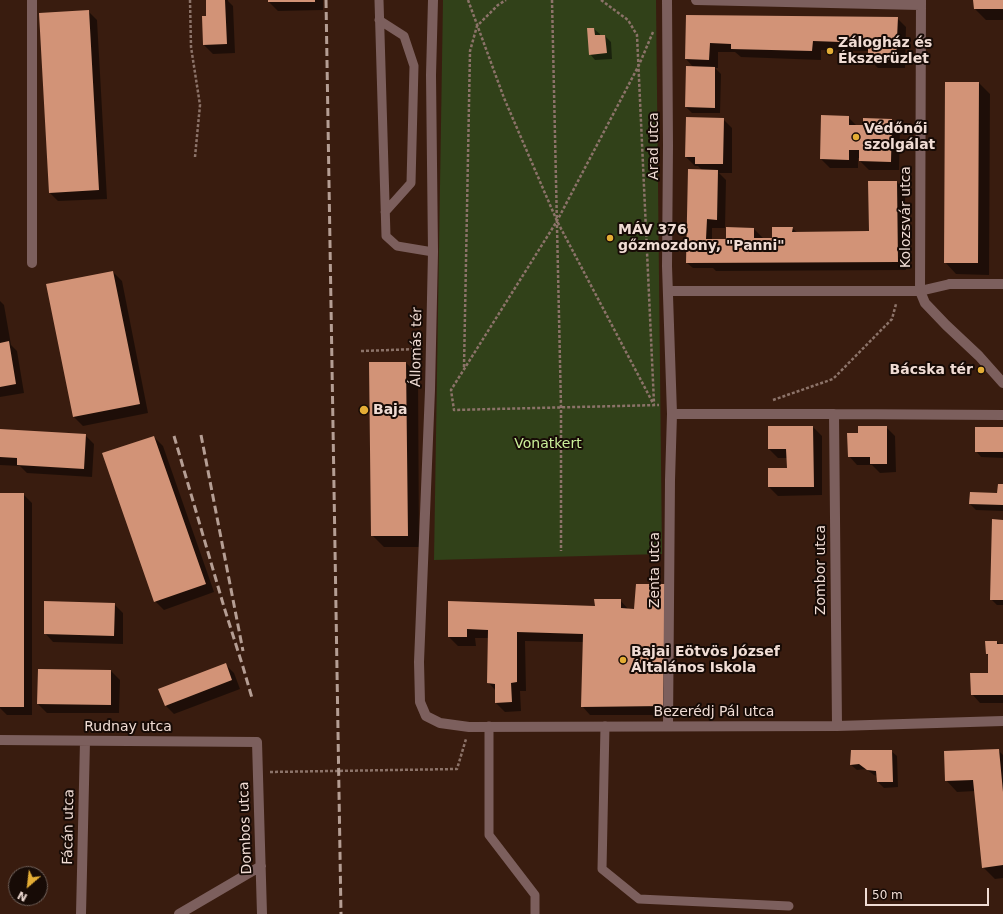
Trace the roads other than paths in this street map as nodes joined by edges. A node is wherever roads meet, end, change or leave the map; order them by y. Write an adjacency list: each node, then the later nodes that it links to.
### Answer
1 (32, 0): 10 (street)
2 (378, 0): 7 (lane)
3 (433, 0): 9 (street, Állomás tér)
4 (667, 0): 12 (street, Arad utca)
5 (696, 0): 6 (street)
6 (920, 2): 13 (street, Kolozsvár utca)
7 (379, 20): 8 (lane); 8 (lane)
8 (385, 212): 9 (lane)
9 (433, 252): 18 (street, Állomás tér)
10 (32, 262)
11 (1003, 284): 13 (street)
12 (668, 291): 13 (street); 15 (street)
13 (920, 291): 14 (street)
14 (1003, 383)
15 (672, 410): 16 (street); 22 (street, Zenta utca)
16 (834, 414): 17 (street); 23 (street, Zombor utca)
17 (1003, 415)
18 (426, 716): 20 (street, Bezerédj Pál utca)
19 (1003, 721): 23 (street, Bezerédj Pál utca)
20 (489, 726): 21 (street, Bezerédj Pál utca); 32 (lane)
21 (605, 726): 22 (street, Bezerédj Pál utca); 28 (lane)
22 (668, 726): 23 (street, Bezerédj Pál utca)
23 (836, 726)
24 (0, 740): 25 (street, Rudnay utca)
25 (85, 741): 26 (street, Rudnay utca); 29 (street, Fácán utca)
26 (257, 742): 27 (street, Dombos utca)
27 (261, 866): 30 (street); 31 (street, Dombos utca)
28 (789, 906)
29 (81, 914)
30 (179, 914)
31 (262, 914)
32 (535, 914)

